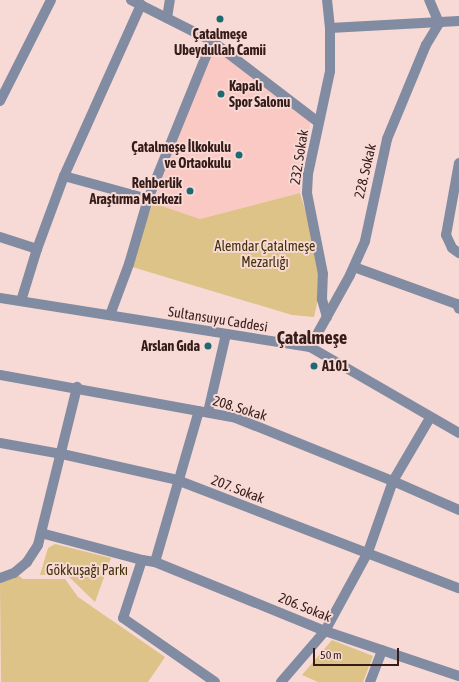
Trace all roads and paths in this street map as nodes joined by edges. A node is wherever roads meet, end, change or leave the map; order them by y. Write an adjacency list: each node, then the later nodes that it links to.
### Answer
1 (51, 0): 12 (street)
2 (131, 0): 6 (street)
3 (170, 0): 7 (street)
4 (327, 0): 10 (street, 232. Sokak)
5 (429, 0): 9 (street)
6 (141, 5): 7 (street); 15 (street)
7 (167, 18): 11 (street)
8 (459, 21): 9 (street)
9 (438, 23): 10 (street); 20 (street, 228. Sokak)
10 (330, 28): 13 (street, 232. Sokak)
11 (212, 41): 13 (street); 16 (street)
12 (0, 101)
13 (318, 122): 25 (street, 232. Sokak)
14 (459, 163): 19 (street)
15 (64, 176): 16 (street); 18 (street)
16 (148, 199): 24 (street)
17 (0, 237): 18 (street)
18 (37, 249): 22 (street)
19 (459, 253)
20 (354, 266): 23 (street); 25 (street, 228. Sokak)
21 (0, 298): 22 (street, Sultansuyu Caddesi)
22 (21, 301): 24 (street, Sultansuyu Caddesi)
23 (459, 309)
24 (110, 315): 26 (street, Sultansuyu Caddesi)
25 (327, 317): 27 (street, 228. Sokak)
26 (226, 334): 27 (street, Sultansuyu Caddesi); 30 (street)
27 (310, 348): 31 (street, Sultansuyu Caddesi)
28 (0, 375): 29 (street, 208. Sokak)
29 (77, 387): 30 (street, 208. Sokak); 34 (street)
30 (204, 412): 35 (street); 36 (street, 208. Sokak)
31 (430, 418): 32 (street, Sultansuyu Caddesi); 36 (street)
32 (459, 433)
33 (0, 443): 34 (street, 207. Sokak)
34 (62, 454): 35 (street, 207. Sokak); 38 (street)
35 (177, 480): 39 (street, 207. Sokak); 41 (street)
36 (393, 481): 37 (street, 208. Sokak); 39 (street)
37 (459, 510)
38 (41, 533): 40 (street, 206. Sokak); 42 (street)
39 (368, 552): 43 (street, 207. Sokak); 44 (street)
40 (142, 560): 41 (street, 206. Sokak); 47 (street)
41 (155, 562): 44 (street, 206. Sokak)
42 (0, 578)
43 (459, 588)
44 (325, 631): 45 (street, 206. Sokak); 48 (street)
45 (382, 650): 46 (street, 206. Sokak); 49 (street)
46 (459, 676)
47 (215, 682)
48 (281, 682)
49 (370, 682)

